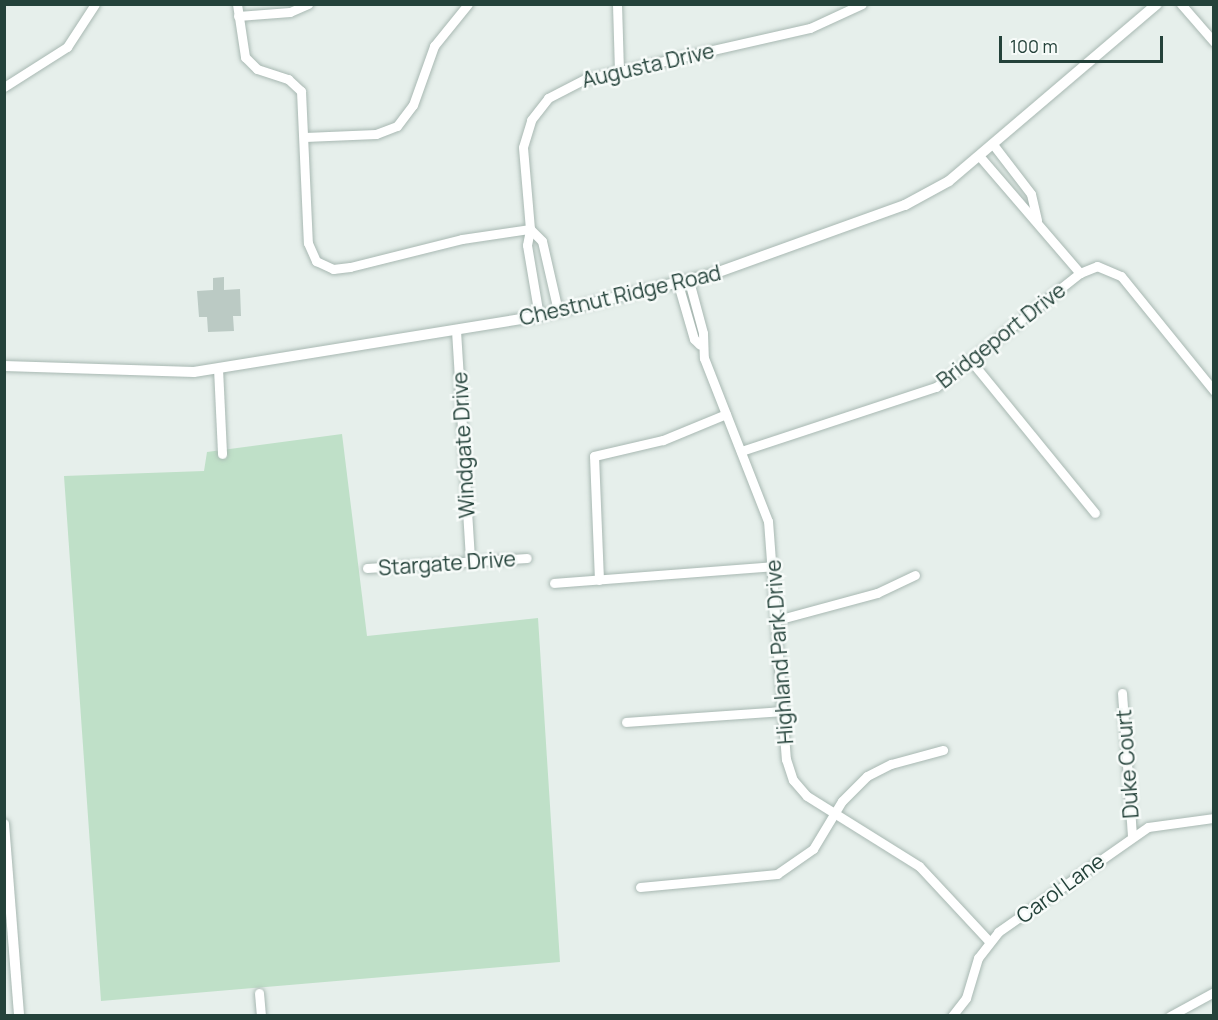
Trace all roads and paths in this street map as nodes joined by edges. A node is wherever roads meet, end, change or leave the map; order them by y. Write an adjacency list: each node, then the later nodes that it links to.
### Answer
1 (95, 4): 12 (street)
2 (237, 4): 9 (street)
3 (308, 4): 9 (street)
4 (468, 4): 13 (street)
5 (617, 4): 11 (street)
6 (862, 4): 11 (street, Augusta Drive)
7 (1157, 4): 14 (street, Chestnut Ridge Road)
8 (1181, 4): 10 (street)
9 (238, 16): 13 (street)
10 (1214, 42)
11 (619, 71): 17 (street, Augusta Drive)
12 (4, 87)
13 (304, 137): 17 (street)
14 (994, 147): 15 (street, Chestnut Ridge Road); 16 (street)
15 (981, 158): 16 (street, Bridgeport Drive); 19 (street, Chestnut Ridge Road)
16 (1036, 220): 18 (street, Bridgeport Drive)
17 (530, 229): 20 (street); 21 (street, Augusta Drive)
18 (1080, 273): 23 (street, Bridgeport Drive); 26 (street)
19 (684, 283): 20 (street, Chestnut Ridge Road); 27 (street, Highland Park Drive)
20 (558, 311): 21 (street, Chestnut Ridge Road)
21 (538, 316): 22 (street, Chestnut Ridge Road)
22 (456, 330): 25 (street, Chestnut Ridge Road); 32 (street, Windgate Drive)
23 (971, 361): 28 (street, Bridgeport Drive); 30 (street)
24 (4, 366): 25 (street, Chestnut Ridge Road)
25 (218, 368): 29 (street)
26 (1214, 391)
27 (726, 414): 28 (street, Highland Park Drive); 36 (street)
28 (741, 450): 33 (street, Highland Park Drive)
29 (222, 454)
30 (1095, 513)
31 (527, 558): 32 (street, Stargate Drive)
32 (470, 561): 34 (street, Stargate Drive)
33 (774, 566): 36 (street); 38 (street, Highland Park Drive)
34 (367, 568)
35 (915, 575): 38 (street)
36 (599, 580): 37 (street)
37 (554, 583)
38 (777, 620): 40 (street, Highland Park Drive)
39 (1122, 693): 46 (street, Duke Court)
40 (783, 711): 41 (street); 43 (street, Highland Park Drive)
41 (626, 722)
42 (943, 750): 43 (street)
43 (835, 812): 47 (street); 48 (street, Highland Park Drive)
44 (1214, 818): 46 (street, Carol Lane)
45 (4, 824): 51 (street)
46 (1132, 836): 48 (street, Carol Lane)
47 (640, 887)
48 (989, 941): 53 (street, Carol Lane)
49 (1214, 992): 54 (street)
50 (259, 993): 52 (street)
51 (19, 1016)
52 (261, 1016)
53 (952, 1016)
54 (1170, 1016)

